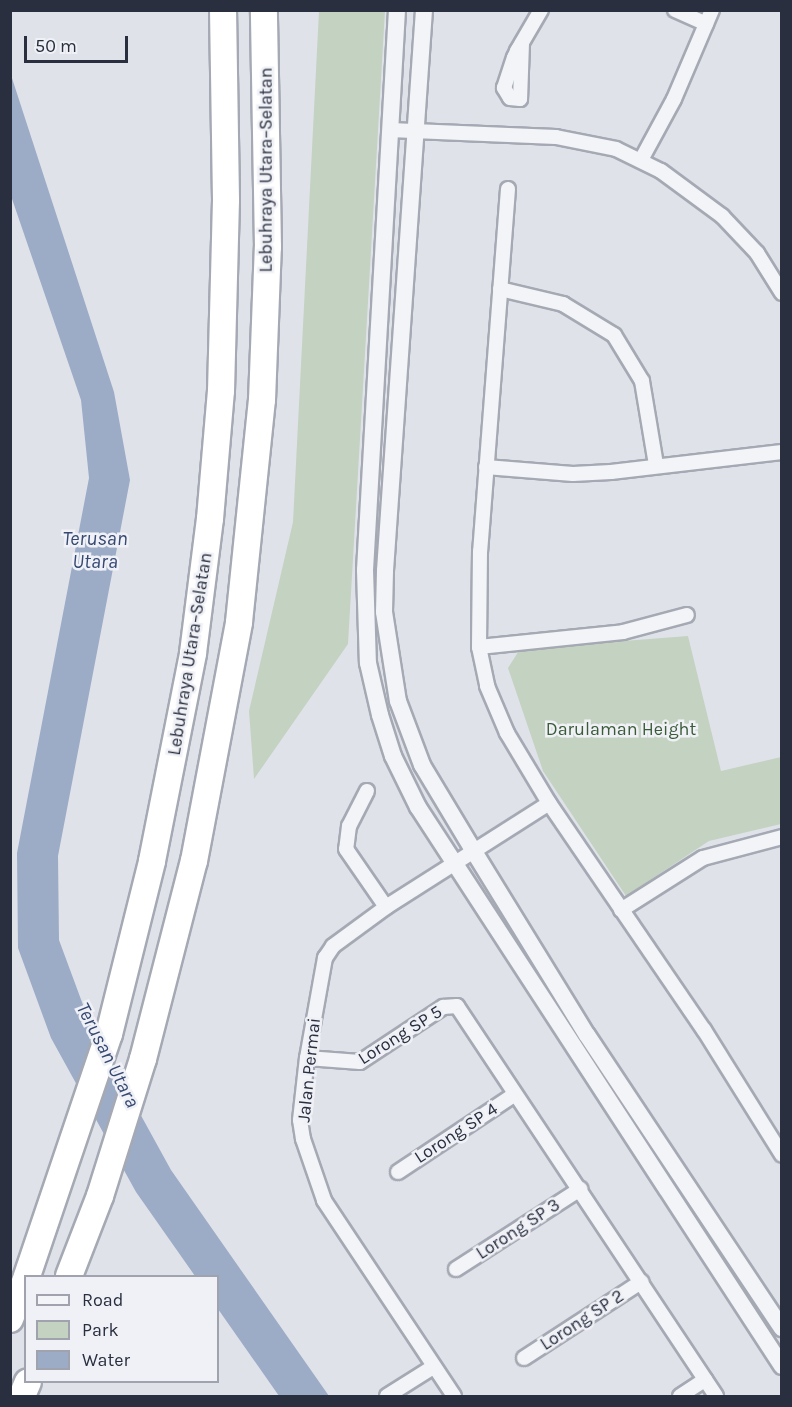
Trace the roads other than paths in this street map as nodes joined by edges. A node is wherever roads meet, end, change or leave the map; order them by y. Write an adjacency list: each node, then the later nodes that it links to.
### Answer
1 (223, 10): 34 (highway, Lebuhraya Utara–Selatan)
2 (264, 10): 35 (highway, Lebuhraya Utara–Selatan)
3 (398, 10): 10 (street)
4 (424, 10): 11 (street)
5 (541, 10): 9 (street)
6 (675, 10): 8 (street)
7 (712, 10): 8 (street)
8 (706, 24): 12 (street)
9 (522, 43)
10 (390, 130): 11 (street); 25 (street)
11 (418, 131): 12 (street); 24 (street)
12 (641, 160): 15 (street)
13 (508, 189): 14 (street)
14 (500, 289): 17 (street); 18 (street)
15 (782, 293)
16 (782, 452): 17 (street)
17 (656, 465): 18 (street)
18 (486, 467): 20 (street)
19 (687, 615): 20 (street)
20 (479, 647): 22 (street)
21 (367, 791): 26 (street)
22 (549, 803): 24 (street, Jalan Permai); 27 (street)
23 (782, 837): 27 (street)
24 (473, 850): 25 (street, Jalan Permai); 39 (street)
25 (452, 862): 26 (street, Jalan Permai); 41 (street)
26 (386, 907): 28 (street, Jalan Permai)
27 (621, 910): 30 (street)
28 (307, 1058): 29 (street, Lorong SP 5); 42 (street, Jalan Permai)
29 (514, 1095): 31 (street, Lorong SP 4); 32 (street)
30 (782, 1155)
31 (398, 1172)
32 (580, 1189): 33 (street, Lorong SP 3); 36 (street)
33 (456, 1269)
34 (27, 1275)
35 (69, 1275)
36 (641, 1282): 40 (street, Lorong SP 2); 43 (street)
37 (24, 1283): 38 (highway, Lebuhraya Utara–Selatan)
38 (10, 1319)
39 (782, 1329)
40 (524, 1358)
41 (782, 1366)
42 (433, 1367): 44 (street); 45 (street, Jalan Permai)
43 (705, 1380): 46 (street); 47 (street)
44 (387, 1396)
45 (454, 1396)
46 (680, 1396)
47 (716, 1396)

